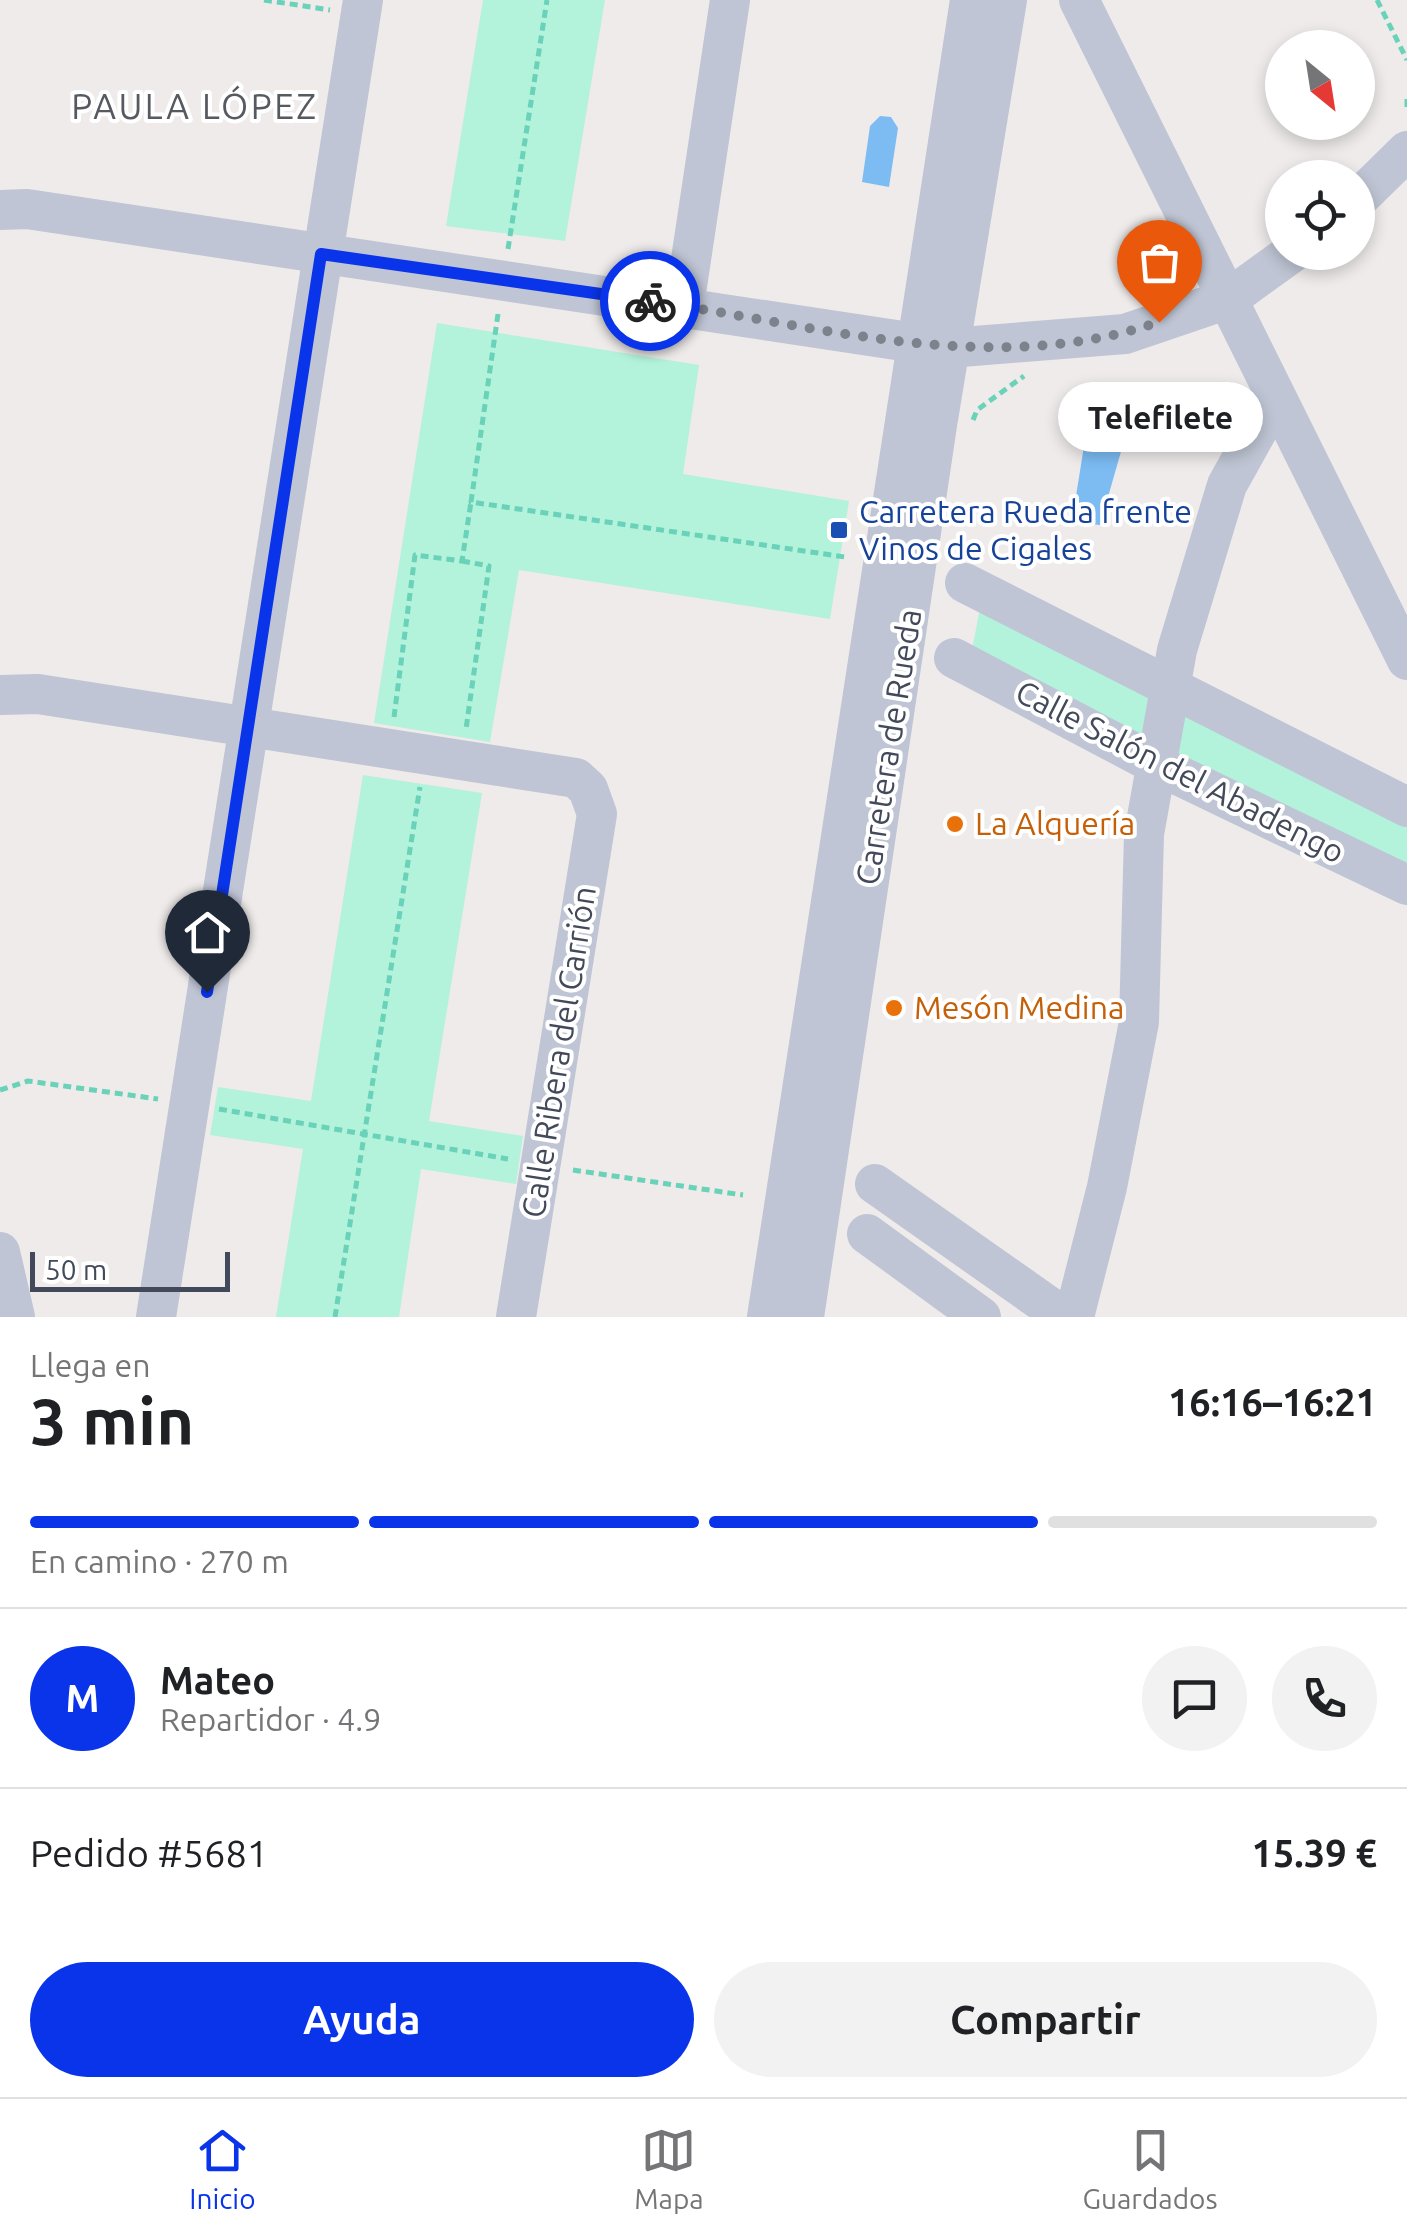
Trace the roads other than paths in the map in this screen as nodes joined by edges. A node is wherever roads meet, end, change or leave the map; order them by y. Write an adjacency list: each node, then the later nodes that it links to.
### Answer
1 (730, 0): 12 (street)
2 (970, 0): 13 (street, Carretera de Rueda)
3 (1007, 0): 13 (street, Carretera de Rueda)
4 (1079, 0): 11 (street)
5 (362, 8): 9 (street)
6 (1407, 150): 7 (street)
7 (1375, 182)
8 (0, 210): 9 (street)
9 (321, 254): 12 (street); 20 (street)
10 (1268, 270): 11 (street)
11 (1228, 299): 13 (street); 14 (street)
12 (684, 306): 13 (street)
13 (932, 346): 30 (street, Carretera de Rueda); 31 (street, Carretera de Rueda)
14 (1276, 397): 17 (street); 18 (street)
15 (964, 583): 18 (street)
16 (954, 658): 21 (street, Calle Salón del Abadengo)
17 (1407, 660)
18 (1170, 687): 21 (street); 22 (street)
19 (0, 696): 20 (street)
20 (250, 727): 28 (street); 29 (street, Calle Ribera del Carrión)
21 (1156, 764): 23 (street, Calle Salón del Abadengo); 34 (street)
22 (1407, 806)
23 (1407, 885)
24 (875, 1184): 33 (street)
25 (866, 1234): 32 (street)
26 (0, 1252): 27 (street)
27 (15, 1317)
28 (156, 1317)
29 (516, 1317)
30 (767, 1317)
31 (804, 1317)
32 (982, 1317)
33 (1064, 1317)
34 (1074, 1317)

